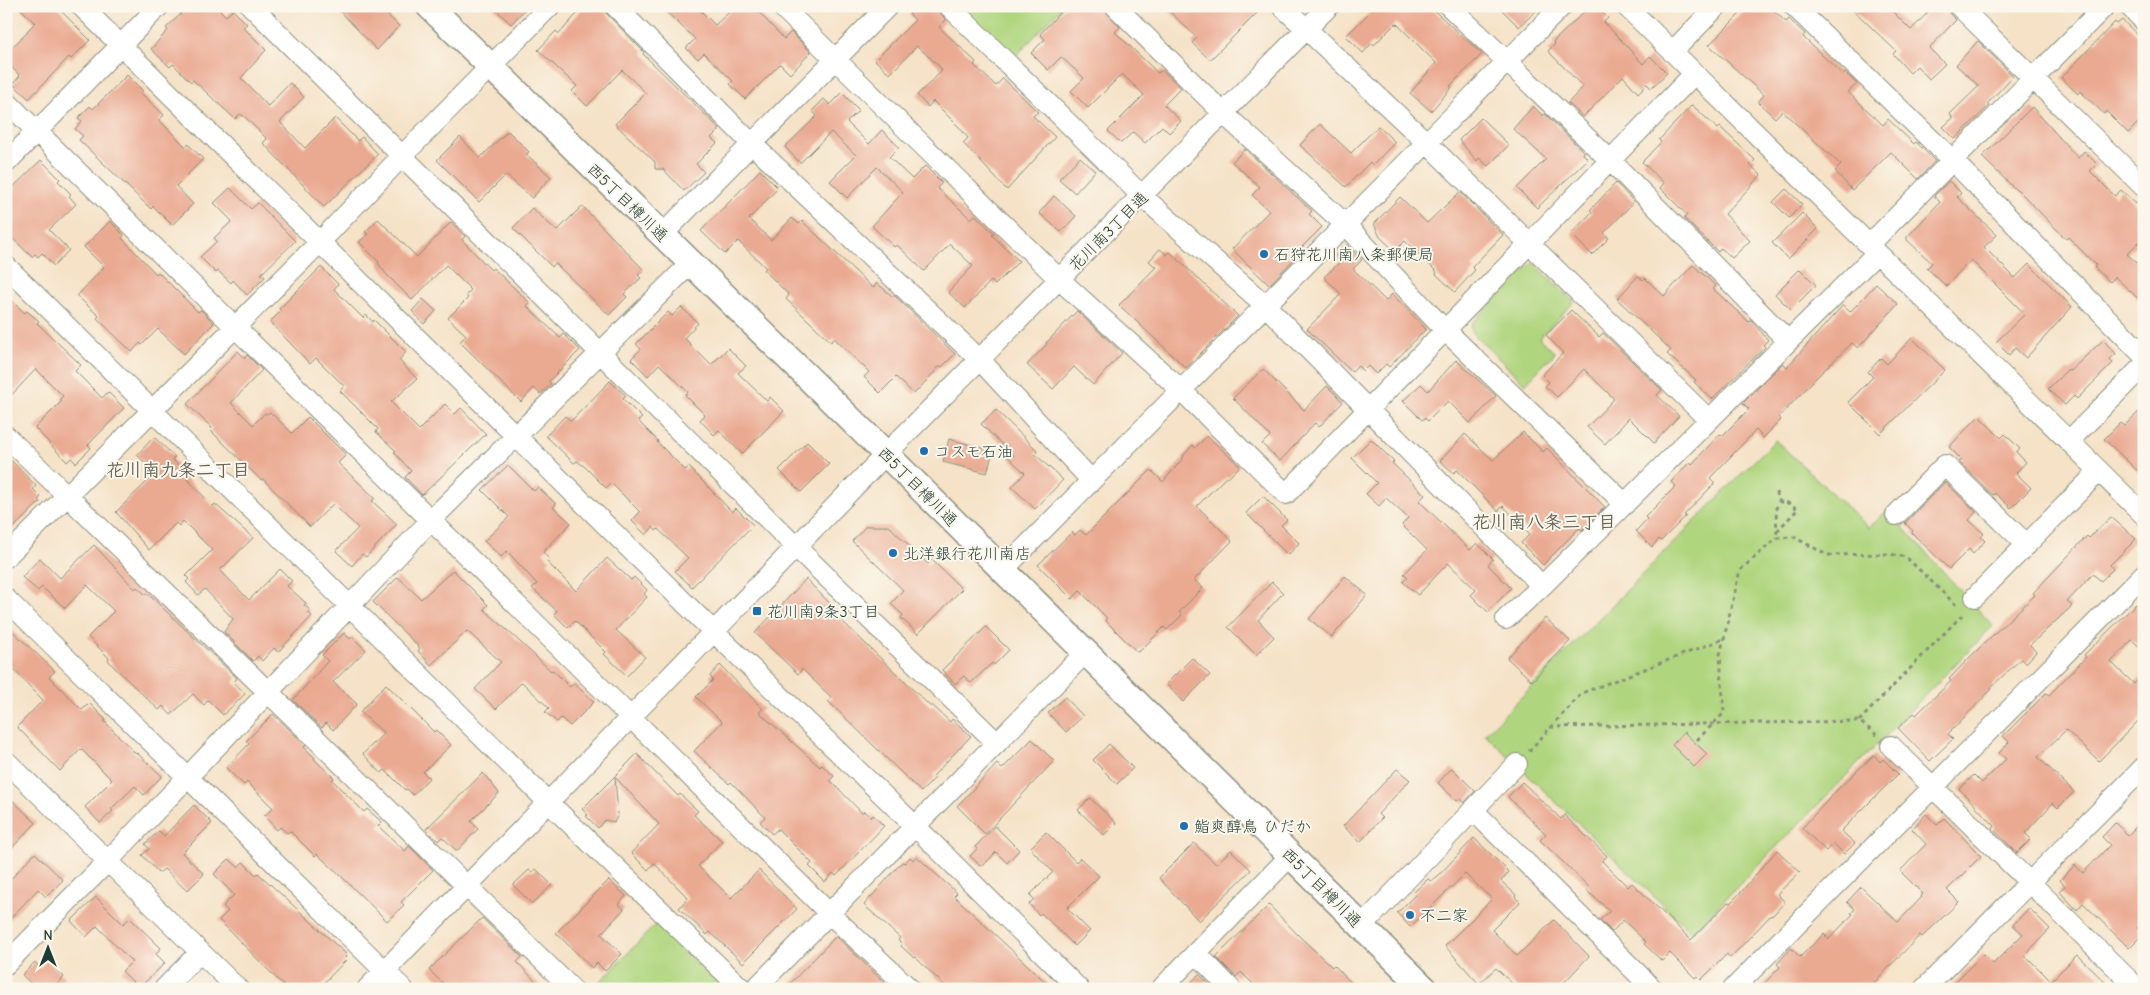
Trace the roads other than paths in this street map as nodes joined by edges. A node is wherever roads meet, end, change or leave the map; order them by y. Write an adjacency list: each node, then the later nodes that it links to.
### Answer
1 (81, 6): 23 (street)
2 (160, 6): 23 (street)
3 (251, 6): 35 (street)
4 (429, 6): 27 (main road, 西5丁目樽川通)
5 (550, 6): 27 (street)
6 (615, 6): 34 (street)
7 (781, 6): 25 (street)
8 (888, 6): 25 (street)
9 (949, 6): 40 (street)
10 (1115, 6): 31 (street)
11 (1282, 6): 22 (street)
12 (1329, 6): 22 (street, 花川南3丁目通)
13 (1449, 6): 26 (street)
14 (1562, 6): 26 (street)
15 (1626, 6): 24 (street)
16 (1717, 6): 24 (street)
17 (1794, 6): 37 (street)
18 (1959, 6): 29 (street)
19 (2105, 6): 29 (street)
20 (2129, 6): 21 (street)
21 (2144, 21)
22 (1306, 30): 31 (street, 花川南3丁目通); 33 (street)
23 (120, 46): 32 (street); 44 (street)
24 (1672, 52): 28 (street)
25 (835, 60): 34 (street); 48 (street)
26 (1508, 61): 33 (street); 36 (street)
27 (491, 67): 35 (street); 42 (main road, 西5丁目樽川通)
28 (1694, 74): 36 (street); 45 (street)
29 (2034, 78): 37 (street); 39 (street)
30 (6, 101): 32 (street)
31 (1224, 114): 40 (street, 花川南3丁目通); 41 (street)
32 (36, 132): 38 (street); 50 (street)
33 (1427, 143): 41 (street); 43 (street)
34 (752, 144): 42 (street); 55 (street)
35 (402, 156): 44 (street); 53 (street)
36 (1610, 160): 43 (street); 52 (street)
37 (1953, 160): 45 (street); 54 (street)
38 (6, 162)
39 (2144, 187)
40 (1142, 196): 48 (street, 花川南3丁目通); 49 (street)
41 (1345, 224): 49 (street); 51 (street)
42 (662, 235): 46 (main road, 西5丁目樽川通)
43 (1529, 242): 51 (street); 60 (street)
44 (319, 243): 50 (street); 62 (street)
45 (1873, 249): 52 (street); 63 (street)
46 (691, 263): 53 (street); 64 (main road, 西5丁目樽川通)
47 (6, 266): 59 (street)
48 (1060, 280): 55 (street, 花川南3丁目通); 57 (street)
49 (1265, 306): 57 (street); 58 (street)
50 (234, 327): 59 (street); 71 (street)
51 (1444, 330): 58 (street); 68 (street)
52 (1788, 341): 60 (street)
53 (601, 354): 62 (street); 73 (street)
54 (2144, 356)
55 (980, 360): 64 (street, 花川南3丁目通); 66 (street)
56 (2144, 365): 63 (street)
57 (1181, 390): 58 (street); 66 (street)
58 (1367, 409): 77 (street)
59 (151, 410): 67 (street); 80 (street)
60 (1709, 420): 68 (street)
61 (6, 436): 67 (street)
62 (515, 436): 71 (street); 82 (street)
63 (2069, 442): 65 (street)
64 (886, 454): 73 (street, 花川南3丁目通); 75 (main road, 西5丁目樽川通)
65 (2099, 472): 70 (street); 72 (street)
66 (1091, 480): 75 (street)
67 (68, 496): 74 (street); 84 (street)
68 (1625, 504): 77 (street)
69 (1896, 515): 72 (street)
70 (2144, 515)
71 (431, 520): 80 (street); 85 (street)
72 (2027, 545): 78 (street)
73 (796, 547): 82 (street, 花川南3丁目通); 86 (street)
74 (6, 556)
75 (1003, 570): 83 (main road, 西5丁目樽川通)
76 (2144, 574): 92 (street)
77 (1542, 586): 81 (street)
78 (1975, 597)
79 (6, 599): 91 (street)
80 (350, 606): 84 (street); 93 (street)
81 (1506, 619)
82 (714, 632): 85 (street, 花川南3丁目通); 95 (street)
83 (1086, 652): 86 (street); 96 (main road, 西5丁目樽川通)
84 (267, 691): 91 (street); 99 (street)
85 (631, 716): 93 (street, 花川南3丁目通); 100 (street)
86 (997, 743): 95 (street)
87 (1891, 746): 92 (street)
88 (1517, 764): 94 (street)
89 (2144, 767): 98 (street)
90 (10, 771): 97 (street)
91 (186, 776): 97 (street); 105 (street)
92 (1933, 787): 98 (street); 120 (street)
93 (548, 802): 99 (street, 花川南3丁目通); 112 (street)
94 (1473, 810): 101 (street); 119 (street)
95 (915, 826): 100 (street); 115 (street)
96 (1291, 855): 101 (main road, 西5丁目樽川通); 103 (street)
97 (108, 860): 102 (street); 104 (street)
98 (2030, 882): 106 (street); 121 (street)
99 (467, 886): 105 (street, 花川南3丁目通); 111 (street)
100 (829, 913): 113 (street); 114 (street)
101 (1362, 926): 118 (main road, 西5丁目樽川通)
102 (200, 952): 107 (street); 108 (street)
103 (1196, 953): 116 (street); 117 (street)
104 (6, 964)
105 (384, 971): 109 (street, 花川南3丁目通); 110 (street)
106 (2138, 986)
107 (164, 989)
108 (238, 989)
109 (367, 989)
110 (403, 989)
111 (572, 989)
112 (742, 989)
113 (755, 989)
114 (910, 989)
115 (1079, 989)
116 (1161, 989)
117 (1231, 989)
118 (1425, 989)
119 (1653, 989)
120 (1733, 989)
121 (1924, 989)

